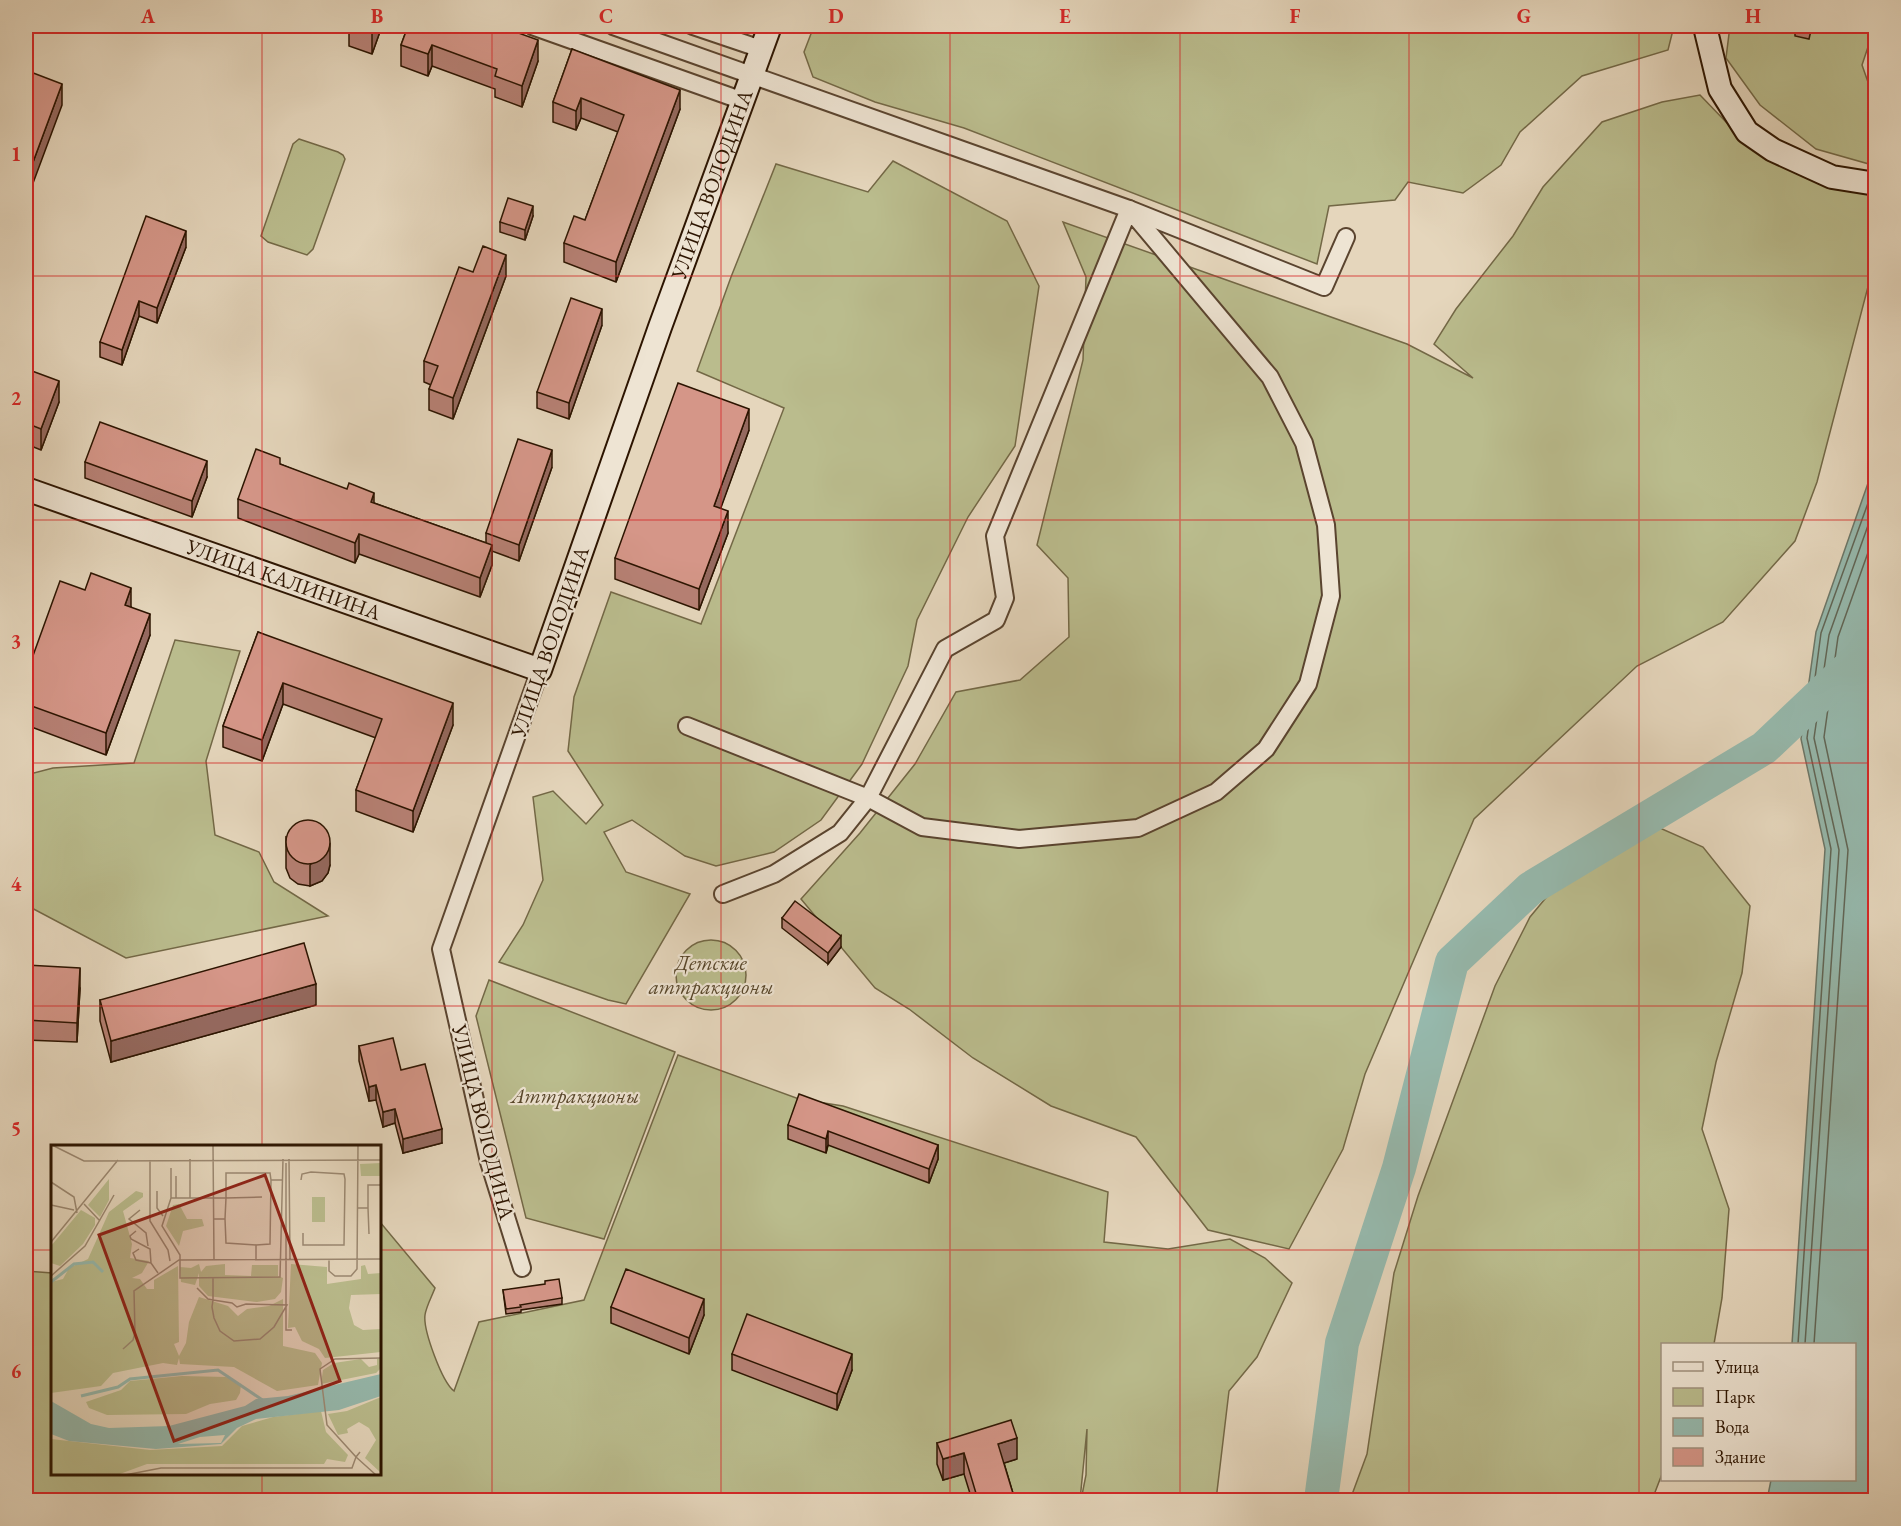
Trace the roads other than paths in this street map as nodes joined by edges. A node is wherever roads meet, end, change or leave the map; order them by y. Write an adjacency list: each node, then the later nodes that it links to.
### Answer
1 (532, 26): 8 (street)
2 (613, 26): 7 (street)
3 (693, 26): 6 (street)
4 (770, 26): 6 (street, УЛИЦА ВОЛОДИНА)
5 (1706, 26): 9 (street)
6 (761, 49): 7 (street, УЛИЦА ВОЛОДИНА)
7 (752, 75): 8 (street, УЛИЦА ВОЛОДИНА); 10 (street)
8 (743, 101): 13 (street, УЛИЦА ВОЛОДИНА)
9 (1875, 184)
10 (1129, 209): 11 (street); 15 (street); 15 (street)
11 (1346, 237)
12 (26, 489): 13 (street, УЛИЦА КАЛИНИНА)
13 (540, 670): 17 (street, УЛИЦА ВОЛОДИНА)
14 (687, 726): 15 (street)
15 (868, 798): 16 (street)
16 (723, 894)
17 (522, 1268)

